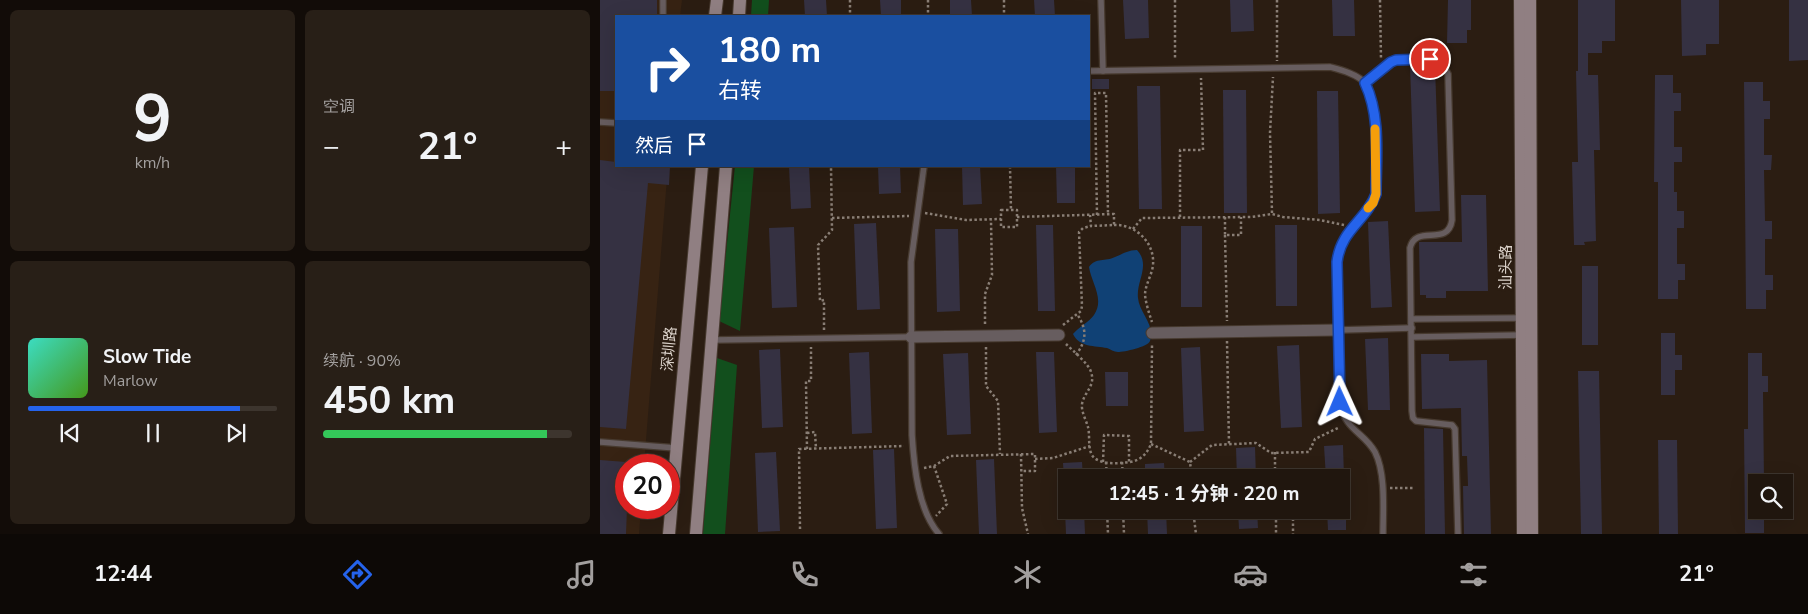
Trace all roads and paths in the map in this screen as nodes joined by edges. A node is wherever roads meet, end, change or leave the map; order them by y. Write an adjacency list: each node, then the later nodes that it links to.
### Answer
1 (663, 0): 13 (lane)
2 (717, 0): 14 (street)
3 (740, 0): 15 (street)
4 (850, 0): 16 (path)
5 (928, 0): 17 (path)
6 (1004, 0): 18 (path)
7 (1101, 0): 22 (lane)
8 (1174, 0): 20 (path)
9 (1277, 0): 19 (path)
10 (1380, 0): 23 (path)
11 (1520, 0): 50 (street, 汕头路)
12 (1530, 0): 50 (street, 汕头路)
13 (663, 15)
14 (715, 15)
15 (739, 15)
16 (850, 15)
17 (928, 15)
18 (1004, 15)
19 (1275, 68): 21 (lane); 25 (lane); 36 (path)
20 (1175, 69): 21 (lane); 22 (lane)
21 (1201, 69): 40 (path)
22 (1103, 70): 24 (lane)
23 (1381, 70): 25 (lane); 51 (lane)
24 (1090, 71)
25 (1365, 83): 47 (lane)
26 (600, 122): 27 (lane)
27 (615, 123)
28 (702, 167): 69 (street, 深圳路)
29 (726, 167): 61 (street)
30 (831, 167): 42 (path)
31 (924, 167): 34 (lane)
32 (1010, 167): 33 (path)
33 (1011, 210): 39 (path); 44 (path)
34 (918, 213): 42 (path); 44 (path); 57 (lane)
35 (1108, 214): 38 (path); 38 (path); 45 (path)
36 (1272, 214): 43 (path); 47 (path)
37 (1090, 215): 38 (path); 39 (path); 46 (path)
38 (1098, 215)
39 (1017, 217): 44 (path)
40 (1180, 217): 41 (path); 48 (path)
41 (1225, 217): 43 (path); 43 (path)
42 (832, 218): 60 (path)
43 (1241, 218)
44 (1002, 219)
45 (1114, 225): 46 (path); 48 (path)
46 (1091, 226): 49 (path)
47 (1353, 226): 53 (lane)
48 (1133, 229): 54 (path)
49 (1077, 314): 55 (path); 62 (path)
50 (1527, 318): 51 (lane); 56 (street, 汕头路)
51 (1412, 319): 52 (lane)
52 (1412, 328): 53 (lane); 58 (lane)
53 (1339, 330): 54 (street); 63 (lane)
54 (1152, 333): 66 (path)
55 (1059, 335): 57 (street); 62 (path)
56 (1527, 335): 58 (lane); 106 (street, 汕头路); 107 (street, 汕头路)
57 (911, 337): 60 (lane); 67 (lane)
58 (1412, 337): 105 (lane)
59 (811, 338): 60 (lane); 61 (lane); 64 (path)
60 (824, 338)
61 (712, 340): 96 (street)
62 (1076, 355): 68 (path)
63 (1348, 423): 72 (path); 87 (lane)
64 (807, 433): 70 (path); 71 (path)
65 (600, 442): 69 (lane)
66 (1152, 444): 77 (path); 78 (path)
67 (912, 446): 71 (path); 84 (lane)
68 (1090, 446): 74 (path); 75 (path)
69 (676, 448): 95 (street, 深圳路)
70 (807, 449): 71 (path); 94 (path)
71 (816, 449)
72 (1275, 452): 78 (path); 83 (path)
73 (1021, 454): 74 (path); 79 (path); 85 (path)
74 (1035, 458): 85 (path)
75 (1105, 462): 76 (path); 77 (path); 80 (path)
76 (1122, 462): 77 (path); 81 (path)
77 (1129, 462)
78 (1190, 462): 82 (path)
79 (934, 466): 84 (path); 93 (path)
80 (1106, 469)
81 (1122, 469)
82 (1191, 469)
83 (1275, 469)
84 (915, 470): 93 (lane)
85 (1021, 471): 98 (path)
86 (1414, 488): 87 (path)
87 (1382, 489): 104 (lane)
88 (1107, 519): 99 (path)
89 (1123, 519): 100 (path)
90 (1194, 519): 101 (path)
91 (1276, 519): 102 (path)
92 (1293, 519): 103 (path)
93 (932, 522): 97 (lane)
94 (800, 529)
95 (669, 534)
96 (696, 534)
97 (939, 534)
98 (1028, 534)
99 (1108, 534)
100 (1124, 534)
101 (1196, 534)
102 (1276, 534)
103 (1293, 534)
104 (1383, 534)
105 (1458, 534)
106 (1524, 534)
107 (1532, 534)

